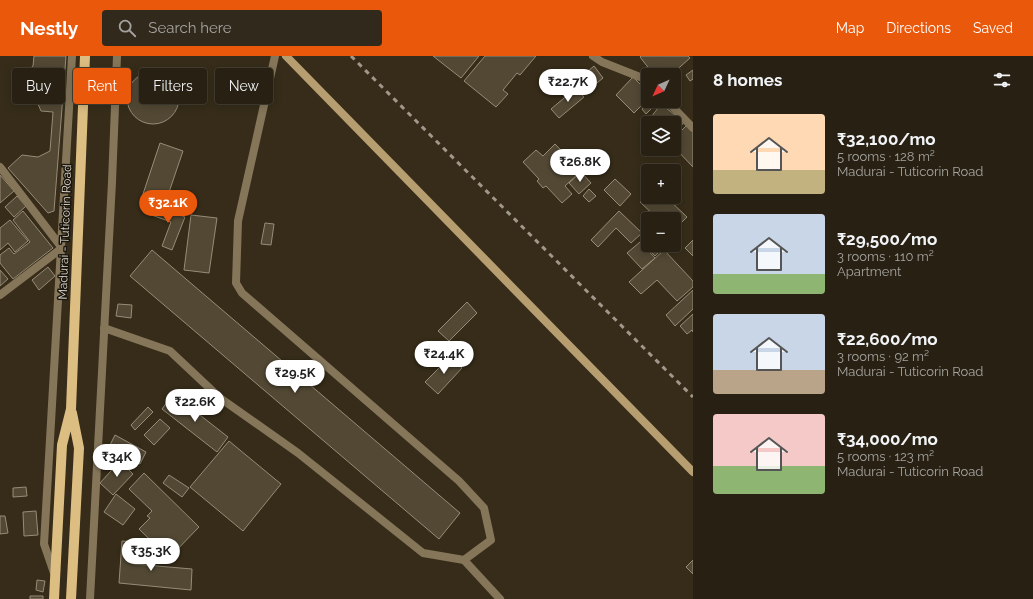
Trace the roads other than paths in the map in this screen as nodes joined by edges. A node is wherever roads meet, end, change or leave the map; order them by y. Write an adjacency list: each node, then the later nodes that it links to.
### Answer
1 (72, 56): 11 (street)
2 (85, 56): 14 (main road, Madurai - Tuticorin Road)
3 (117, 56): 13 (street)
4 (275, 56): 16 (street)
5 (286, 56): 15 (street)
6 (593, 56): 7 (street)
7 (641, 77)
8 (674, 108): 9 (street)
9 (693, 128)
10 (0, 167): 11 (street)
11 (62, 248): 12 (street); 17 (street)
12 (0, 295)
13 (104, 328): 16 (street); 20 (street)
14 (71, 409): 17 (main road, Madurai - Tuticorin Road); 19 (main road, Madurai - Tuticorin Road)
15 (693, 472)
16 (464, 560): 21 (street)
17 (55, 576): 18 (main road, Madurai - Tuticorin Road)
18 (54, 599)
19 (71, 599)
20 (90, 599)
21 (500, 599)

